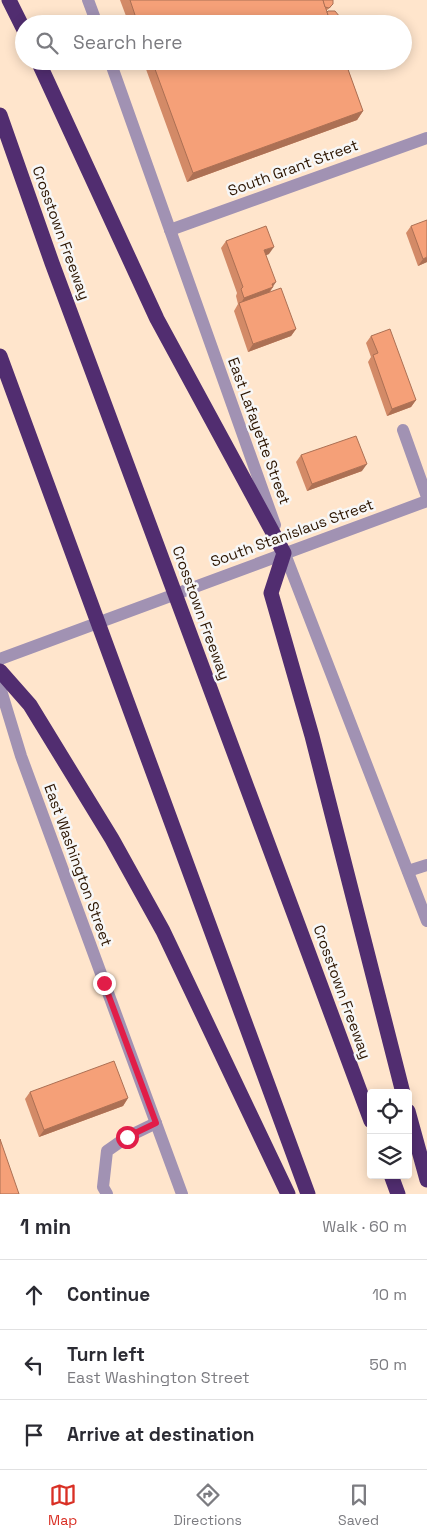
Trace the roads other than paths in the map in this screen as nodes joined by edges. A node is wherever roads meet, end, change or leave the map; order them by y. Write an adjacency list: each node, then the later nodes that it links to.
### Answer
1 (8, 0): 3 (highway)
2 (88, 0): 4 (street)
3 (16, 15)
4 (94, 15)
5 (42, 70): 14 (highway)
6 (113, 70): 9 (street, East Lafayette Street)
7 (0, 115): 22 (highway, Crosstown Freeway, bridge)
8 (427, 138): 9 (street, South Grant Street)
9 (170, 230): 14 (street, East Lafayette Street)
10 (0, 356): 30 (highway, bridge)
11 (403, 430): 12 (street)
12 (427, 497)
13 (427, 501): 14 (street, South Stanislaus Street)
14 (284, 553): 15 (street, South Stanislaus Street); 19 (street, East Lafayette Street); 21 (highway)
15 (0, 659)
16 (0, 670): 29 (highway)
17 (0, 687): 23 (street, East Washington Street)
18 (427, 864): 19 (street)
19 (408, 871): 20 (street, East Lafayette Street)
20 (427, 921)
21 (402, 1089)
22 (367, 1110)
23 (156, 1123): 27 (street); 28 (street, East Washington Street)
24 (412, 1126): 26 (highway)
25 (392, 1179): 31 (highway)
26 (427, 1180)
27 (108, 1194)
28 (182, 1194)
29 (288, 1194)
30 (308, 1194)
31 (398, 1194)

